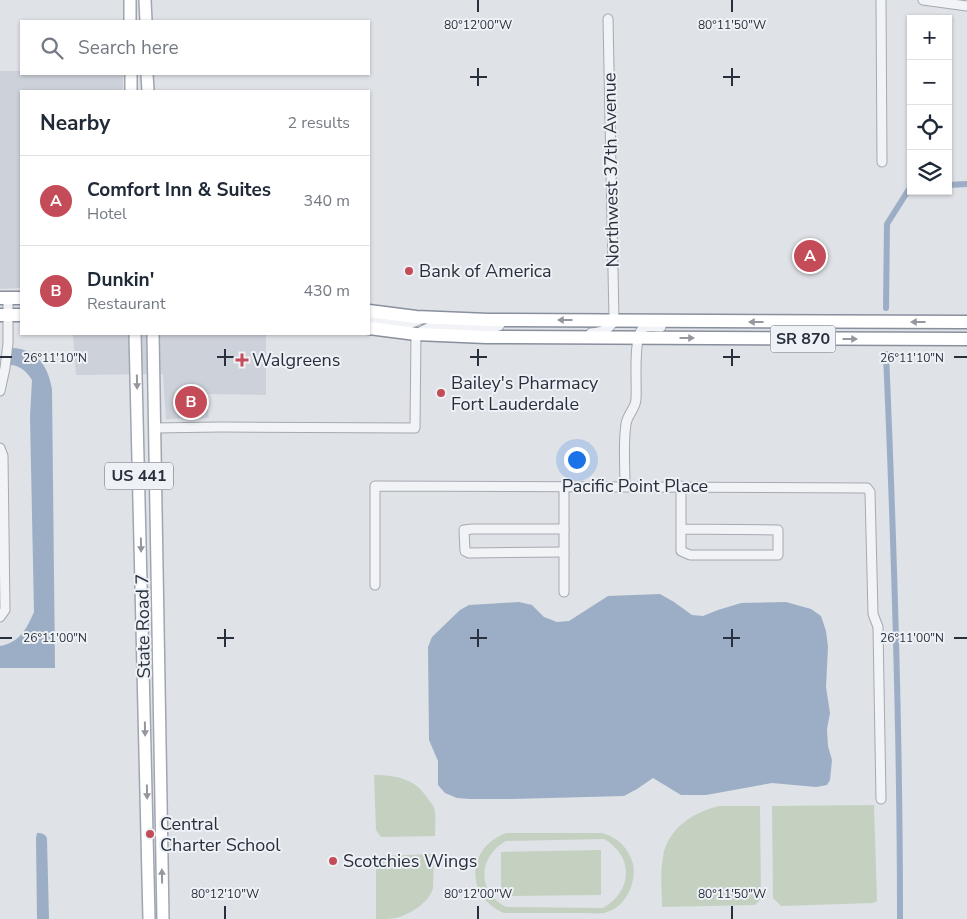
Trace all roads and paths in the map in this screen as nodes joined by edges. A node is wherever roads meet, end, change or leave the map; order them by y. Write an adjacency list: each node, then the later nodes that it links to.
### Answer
1 (130, 0): 7 (main road)
2 (145, 0): 8 (main road)
3 (881, 0): 13 (street)
4 (923, 0): 5 (street)
5 (967, 6)
6 (608, 19): 21 (street, Northwest 37th Avenue)
7 (130, 20)
8 (146, 20)
9 (131, 75): 11 (main road)
10 (147, 75): 12 (main road)
11 (131, 90)
12 (148, 90)
13 (882, 162)
14 (8, 298): 17 (street)
15 (370, 311): 18 (highway, SR 870)
16 (20, 315): 17 (highway)
17 (2, 316): 31 (street)
18 (425, 317): 19 (street); 20 (highway, SR 870)
19 (370, 320)
20 (503, 320): 21 (highway, SR 870, one-way to 20); 25 (street)
21 (614, 320): 22 (highway, SR 870); 28 (street)
22 (682, 321): 23 (highway, SR 870, one-way to 22); 29 (street)
23 (967, 322)
24 (370, 328): 25 (highway, SR 870)
25 (416, 334): 28 (highway, SR 870); 32 (street)
26 (135, 335): 46 (main road, State Road 7 / US 441, one-way to 46)
27 (153, 335): 32 (main road, State Road 7 / US 441)
28 (575, 337): 29 (highway, SR 870)
29 (639, 338): 30 (highway, SR 870, one-way to 30); 35 (street)
30 (967, 339)
31 (0, 391)
32 (155, 428): 47 (main road, State Road 7 / US 441, one-way to 32)
33 (0, 448): 37 (street)
34 (564, 486): 35 (street, Pacific Point Place); 38 (street); 42 (street, Pacific Point Place)
35 (625, 486): 36 (street, Pacific Point Place)
36 (681, 486): 39 (street); 45 (street, Pacific Point Place)
37 (2, 521): 41 (street)
38 (564, 529): 40 (street); 40 (street)
39 (681, 530): 39 (street)
40 (564, 552): 43 (street)
41 (3, 570): 44 (street)
42 (375, 584)
43 (564, 592)
44 (0, 617)
45 (882, 799)
46 (149, 919)
47 (163, 919)

